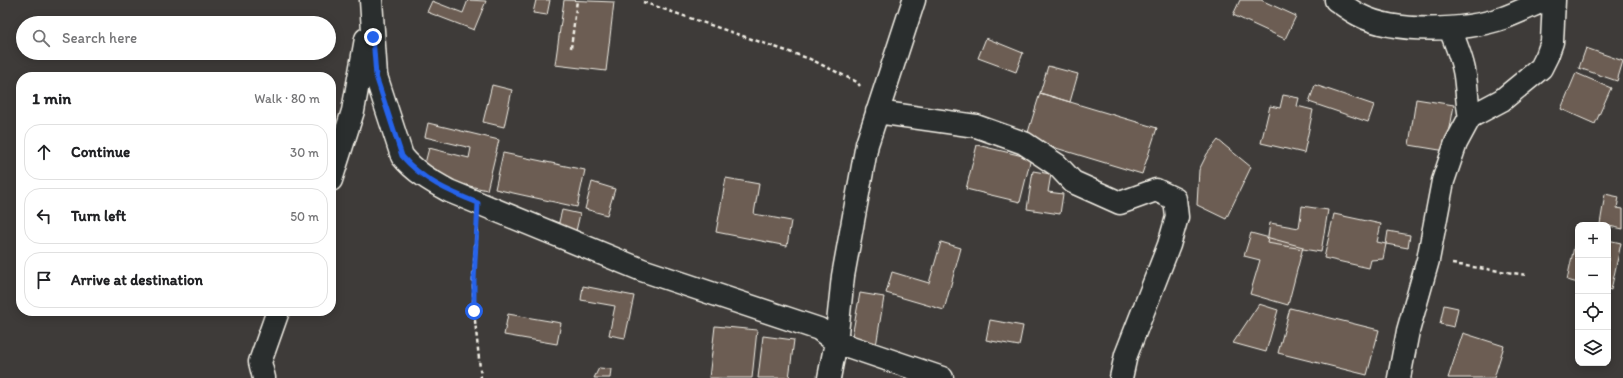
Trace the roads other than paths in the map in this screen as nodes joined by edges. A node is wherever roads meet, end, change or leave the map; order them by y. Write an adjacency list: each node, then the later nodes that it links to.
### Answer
1 (914, 0): 7 (street)
2 (1336, 0): 6 (street)
3 (1545, 0): 6 (street)
4 (1554, 0): 8 (street)
5 (371, 3): 9 (street); 11 (street)
6 (1450, 29): 8 (street)
7 (877, 112): 11 (street); 15 (street)
8 (1470, 116): 16 (street)
9 (336, 164)
10 (276, 316): 12 (street)
11 (836, 342): 13 (street); 14 (street)
12 (264, 378)
13 (829, 378)
14 (942, 378)
15 (1121, 378)
16 (1399, 378)

